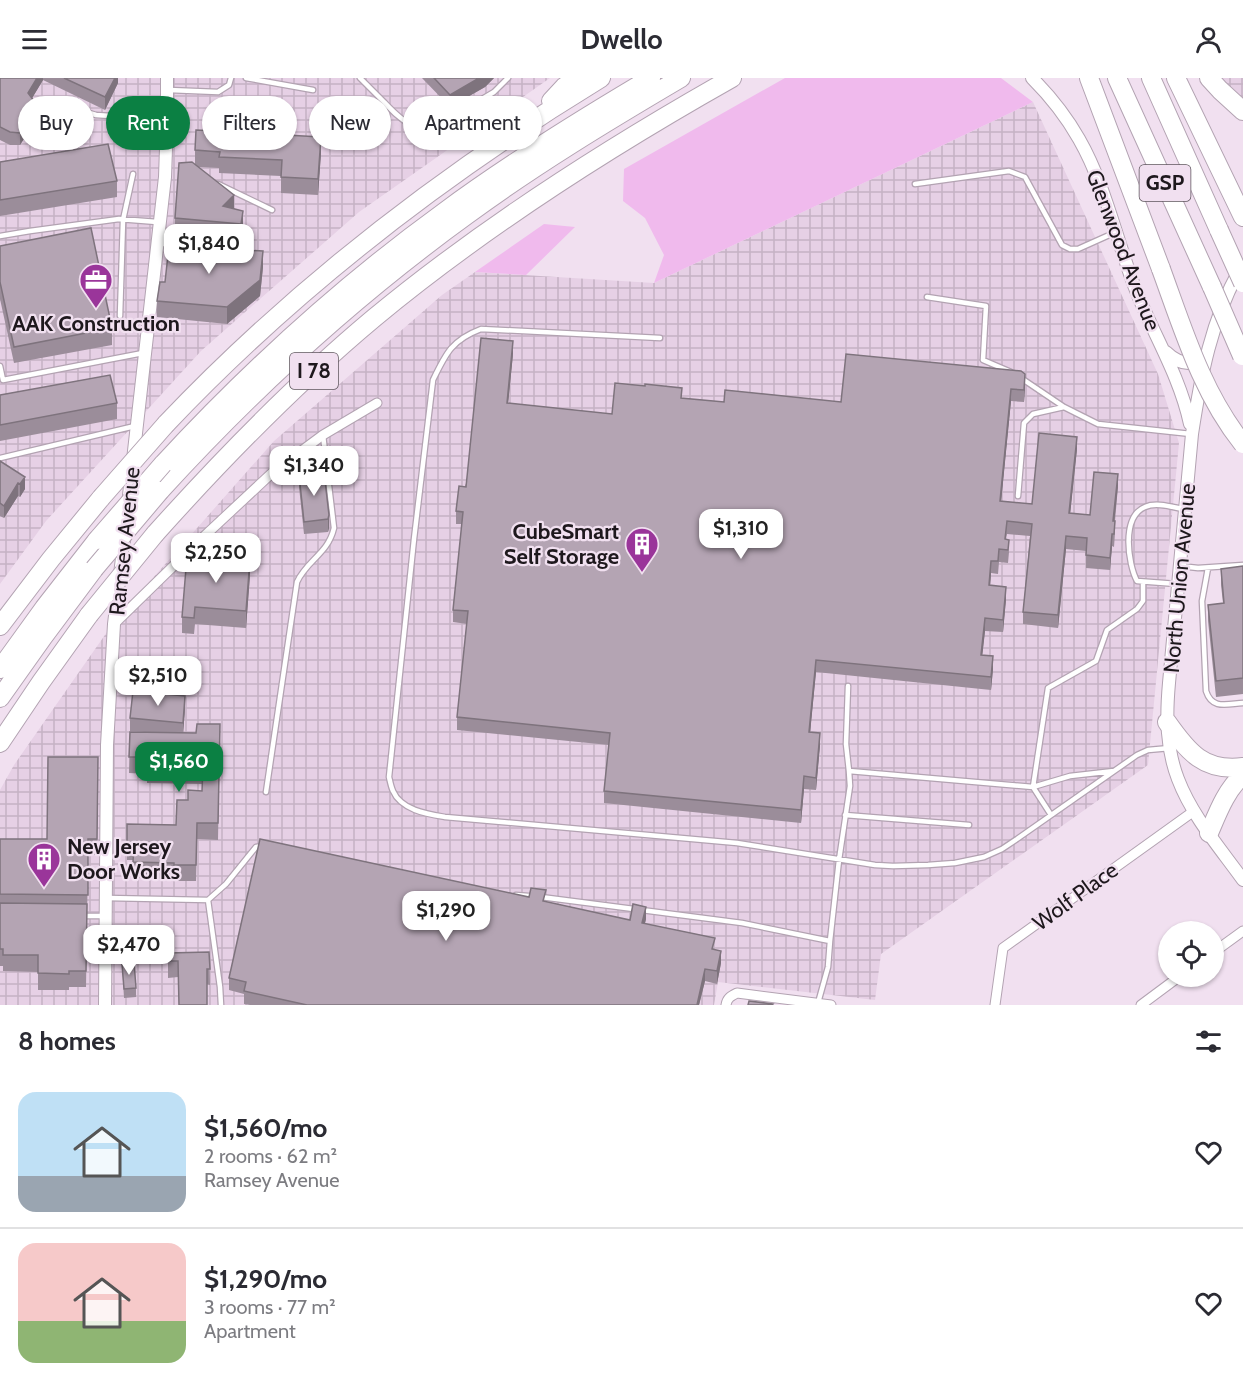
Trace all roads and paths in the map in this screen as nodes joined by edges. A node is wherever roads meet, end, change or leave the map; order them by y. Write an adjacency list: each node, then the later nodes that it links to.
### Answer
1 (231, 78): 15 (lane)
2 (246, 78): 17 (lane)
3 (360, 78): 4 (lane)
4 (508, 78)
5 (576, 78): 18 (highway)
6 (601, 78): 20 (highway)
7 (651, 78): 61 (highway, I 78, bridge)
8 (681, 78): 63 (highway, I 78, bridge)
9 (732, 78): 66 (highway, I 78, bridge)
10 (1032, 78): 31 (street, Glenwood Avenue)
11 (1089, 78): 50 (highway, bridge)
12 (1117, 78): 42 (highway, GSP, bridge)
13 (1151, 78): 36 (highway, GSP, bridge)
14 (1176, 78): 28 (highway)
15 (167, 84)
16 (1215, 84): 19 (highway); 21 (highway)
17 (313, 90)
18 (542, 111)
19 (1243, 111)
20 (542, 115)
21 (1243, 120)
22 (169, 150): 30 (street, Ramsey Avenue)
23 (491, 150): 60 (highway, bridge)
24 (133, 174): 29 (lane)
25 (211, 181): 27 (lane)
26 (915, 184): 31 (lane)
27 (272, 210)
28 (1243, 217)
29 (123, 220): 30 (lane); 32 (lane); 38 (lane)
30 (160, 222): 33 (street, Ramsey Avenue)
31 (1116, 232): 40 (street, Glenwood Avenue)
32 (0, 236)
33 (158, 241): 34 (street); 41 (street, Ramsey Avenue)
34 (252, 251)
35 (1243, 264): 43 (street, North Union Avenue)
36 (1243, 283)
37 (927, 297): 46 (lane)
38 (120, 316)
39 (660, 338): 80 (lane)
40 (1163, 349): 43 (street); 48 (street, Glenwood Avenue)
41 (146, 353): 44 (lane); 47 (street, Ramsey Avenue)
42 (1243, 357)
43 (1205, 360): 48 (street, North Union Avenue)
44 (0, 366)
45 (377, 403): 49 (street)
46 (1064, 407): 48 (lane); 52 (lane)
47 (137, 425): 51 (lane); 59 (street, Ramsey Avenue)
48 (1192, 434): 53 (street, North Union Avenue)
49 (323, 435): 59 (street); 73 (lane)
50 (1243, 444)
51 (0, 458)
52 (1018, 496)
53 (1186, 509): 55 (street, North Union Avenue); 57 (lane)
54 (1243, 565): 56 (lane)
55 (1180, 566): 56 (lane); 58 (street, North Union Avenue)
56 (1208, 568): 64 (lane)
57 (1143, 582): 58 (lane); 72 (lane)
58 (1179, 585): 65 (street, North Union Avenue)
59 (114, 624): 83 (street, Ramsey Avenue)
60 (0, 626)
61 (0, 669)
62 (848, 686): 70 (lane)
63 (0, 698)
64 (1243, 703)
65 (1167, 723): 67 (street, North Union Avenue); 68 (highway)
66 (0, 743)
67 (1170, 748): 69 (lane); 74 (street, North Union Avenue)
68 (1243, 767)
69 (1116, 770): 72 (lane); 76 (lane)
70 (849, 771): 72 (lane); 75 (lane)
71 (1243, 775): 78 (highway)
72 (1033, 787): 76 (lane)
73 (266, 792)
74 (1194, 811): 78 (street, North Union Avenue); 96 (street, Wolf Place)
75 (846, 815): 77 (lane); 80 (lane)
76 (1052, 815): 80 (lane)
77 (969, 825)
78 (1209, 833): 81 (street, North Union Avenue)
79 (272, 848): 84 (lane)
80 (839, 860): 88 (lane)
81 (1243, 880)
82 (506, 894): 88 (lane)
83 (105, 898): 84 (lane); 86 (street, Ramsey Avenue)
84 (208, 900): 94 (lane)
85 (72, 916): 86 (lane)
86 (104, 916): 93 (street, Ramsey Avenue)
87 (1243, 931): 89 (street)
88 (830, 942): 92 (lane)
89 (1224, 945)
90 (1165, 987): 97 (street)
91 (728, 1000): 92 (street)
92 (818, 1003): 95 (street)
93 (105, 1005)
94 (221, 1005)
95 (831, 1005)
96 (995, 1005)
97 (1141, 1005)

